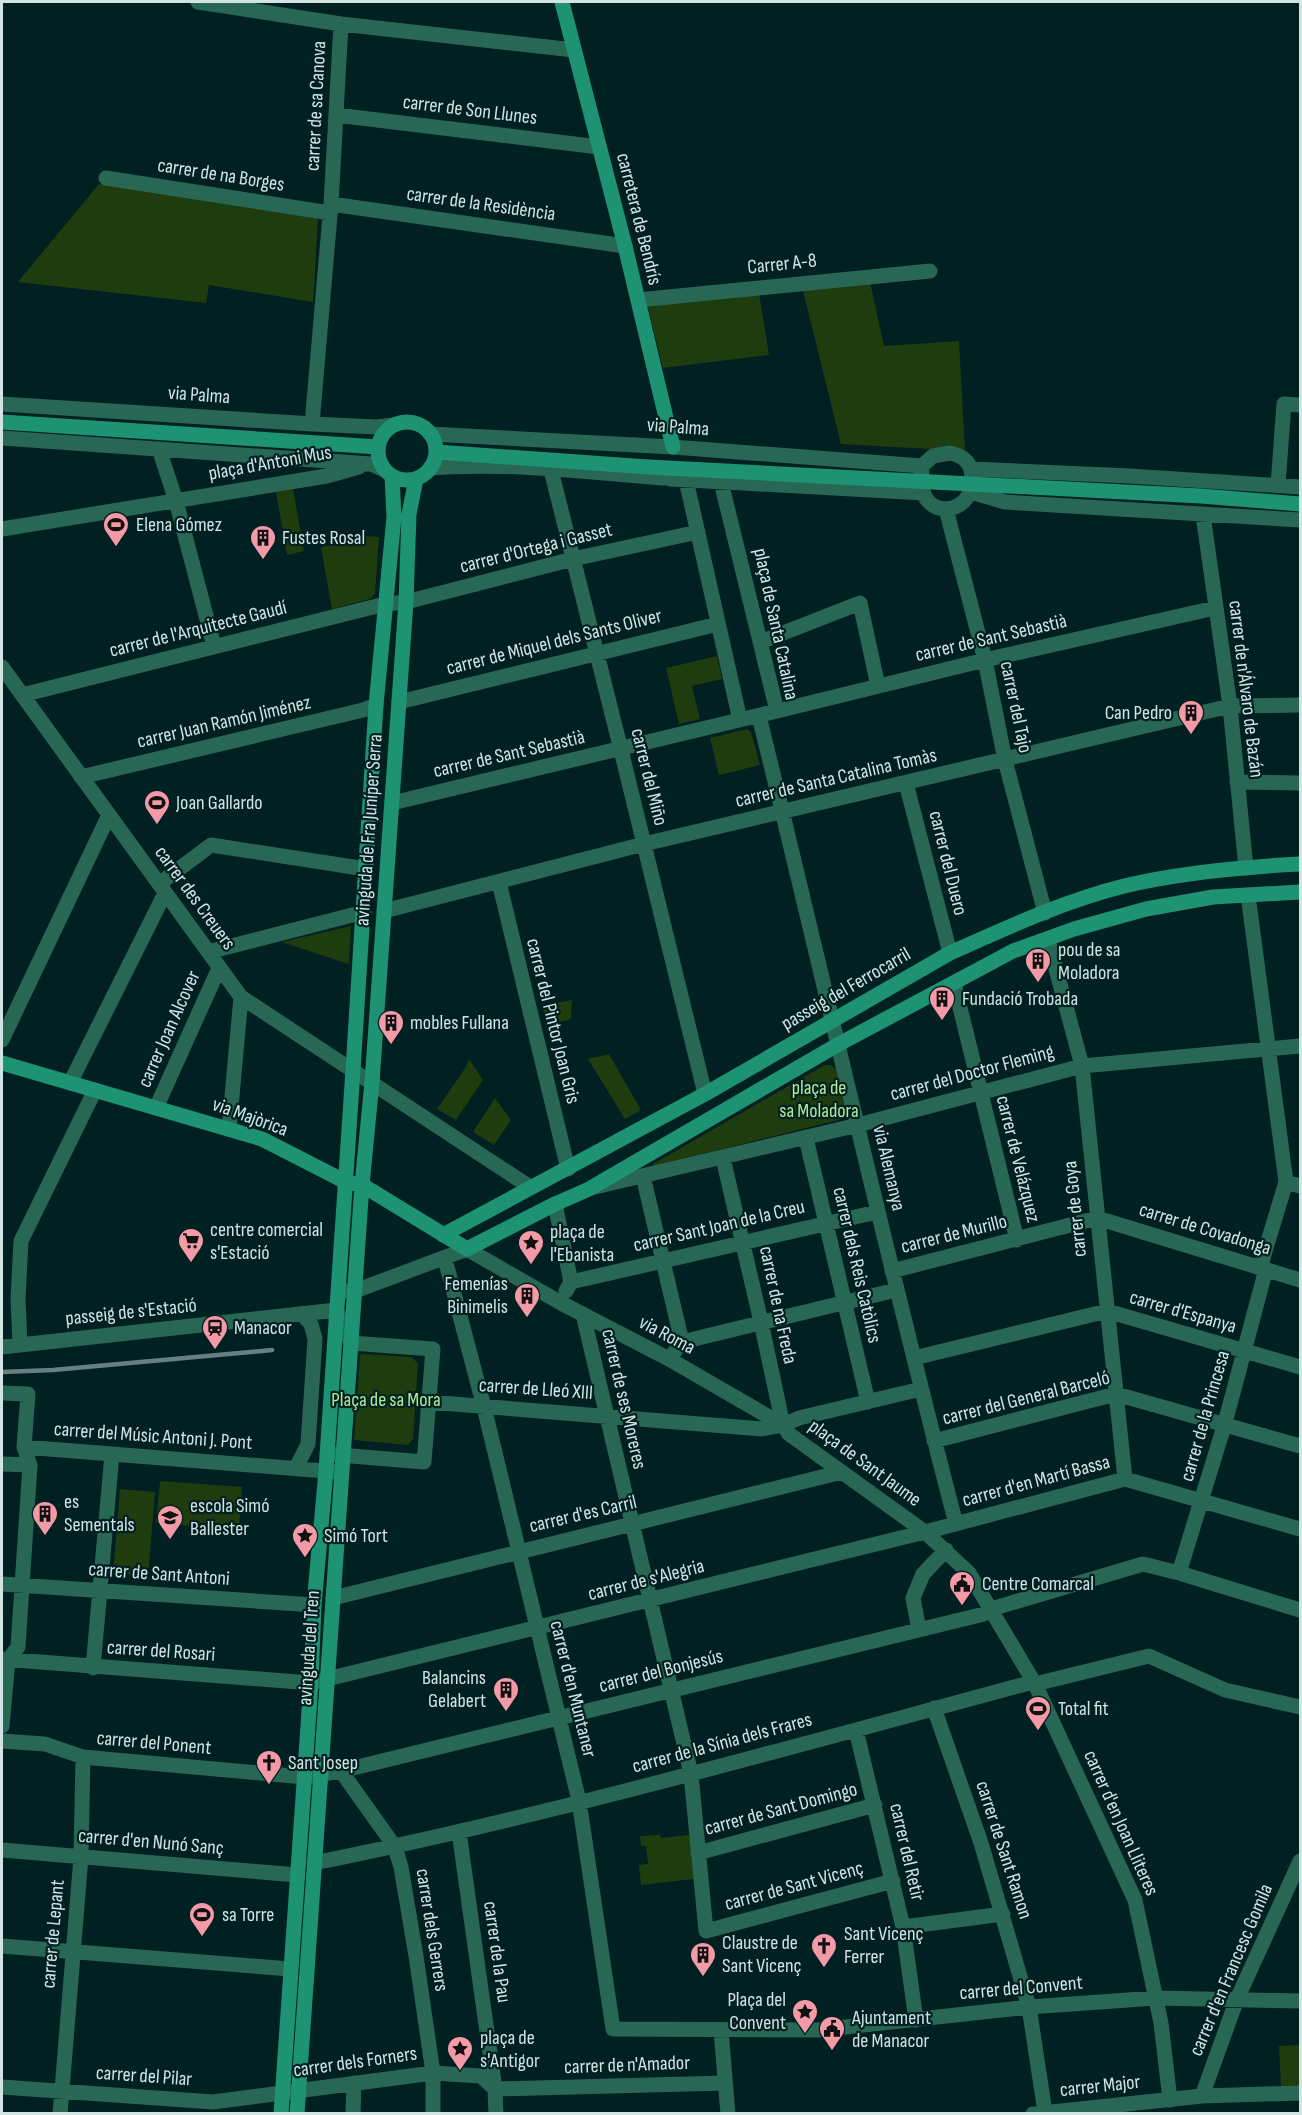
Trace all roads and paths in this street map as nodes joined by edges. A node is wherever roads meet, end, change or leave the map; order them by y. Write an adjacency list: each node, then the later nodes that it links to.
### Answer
1 (198, 2): 3 (street)
2 (562, 2): 4 (main road, carretera de Bendrís)
3 (341, 24): 4 (street, carrer de sa Canova); 5 (street, carrer de sa Canova)
4 (574, 50): 6 (main road, carretera de Bendrís)
5 (336, 115): 6 (street, carrer de Son Llunes); 8 (street, carrer de sa Canova)
6 (600, 147): 9 (main road, carretera de Bendrís)
7 (106, 178): 8 (street, carrer de na Borges)
8 (331, 208): 9 (street, carrer de la Residència); 15 (street, carrer de sa Canova)
9 (626, 246): 11 (main road, carretera de Bendrís)
10 (930, 271): 11 (street, Carrer A-8)
11 (638, 300): 20 (main road, carretera de Bendrís)
12 (2, 404): 15 (street, via Palma)
13 (1300, 405): 33 (street)
14 (2, 422): 19 (main road, via Palma)
15 (312, 424): 16 (street, via Palma)
16 (393, 426): 17 (main road); 19 (main road)
17 (430, 434): 20 (street, via Palma); 22 (main road)
18 (2, 438): 21 (street)
19 (378, 447): 27 (main road)
20 (673, 447): 23 (street, via Palma)
21 (159, 449): 27 (street); 37 (street)
22 (436, 452): 24 (main road); 25 (main road)
23 (922, 466): 26 (street); 35 (street)
24 (648, 467): 30 (street); 35 (main road)
25 (430, 468): 28 (street); 29 (main road)
26 (972, 469): 33 (street); 36 (street)
27 (383, 470): 29 (main road); 37 (street, plaça d'Antoni Mus); 46 (main road, avinguda de Fra Juníper Serra)
28 (550, 470): 30 (street); 44 (street, carrer del Miño)
29 (416, 479): 45 (main road, avinguda de Fra Juníper Serra)
30 (670, 479): 31 (street)
31 (686, 480): 32 (street); 43 (street)
32 (721, 482): 35 (street); 49 (street, plaça de Santa Catalina)
33 (1278, 485): 34 (street)
34 (1300, 487)
35 (923, 488): 36 (main road); 39 (street)
36 (972, 489): 38 (main road); 39 (street); 40 (street)
37 (176, 501): 42 (street, plaça d'Antoni Mus); 50 (street)
38 (1300, 504)
39 (946, 509): 52 (street, carrer del Tajo)
40 (1203, 515): 41 (street); 47 (street, carrer de n'Álvaro de Bazán)
41 (1300, 520)
42 (2, 530)
43 (698, 532): 44 (street, carrer d'Ortega i Gasset); 48 (street)
44 (573, 559): 45 (street, carrer d'Ortega i Gasset); 51 (street, carrer del Miño)
45 (406, 602): 46 (street, carrer d'Ortega i Gasset); 56 (main road, avinguda de Fra Juníper Serra)
46 (385, 604): 50 (street, carrer de l'Arquitecte Gaudí); 57 (main road, avinguda de Fra Juníper Serra)
47 (1215, 608): 52 (street, carrer de Sant Sebastià); 59 (street, carrer de n'Álvaro de Bazán)
48 (718, 624): 51 (street, carrer de Miquel dels Sants Oliver); 62 (street)
49 (760, 642): 54 (street); 60 (street, plaça de Santa Catalina)
50 (214, 646): 55 (street, carrer de l'Arquitecte Gaudí)
51 (596, 653): 56 (street, carrer de Miquel dels Sants Oliver); 63 (street, carrer del Miño)
52 (985, 660): 54 (street, carrer de Sant Sebastià); 64 (street, carrer del Tajo)
53 (2, 667): 55 (street, carrer des Creuers)
54 (878, 686): 60 (street, carrer de Sant Sebastià)
55 (22, 695): 65 (street, carrer des Creuers)
56 (399, 702): 69 (main road, avinguda de Fra Juníper Serra)
57 (376, 705): 65 (street, carrer Juan Ramón Jiménez); 75 (main road, avinguda de Fra Juníper Serra)
58 (1300, 705): 59 (street, carrer de Santa Catalina Tomàs)
59 (1230, 706): 64 (street, carrer de Santa Catalina Tomàs); 66 (street, carrer de n'Álvaro de Bazán)
60 (777, 711): 61 (street, plaça de Santa Catalina)
61 (759, 716): 62 (street, plaça de Santa Catalina); 70 (street, via Alemanya)
62 (740, 720): 63 (street, carrer de Sant Sebastià)
63 (621, 750): 69 (street, carrer de Sant Sebastià); 72 (street, carrer del Miño)
64 (1005, 760): 67 (street, carrer de Santa Catalina Tomàs); 82 (street, carrer del Tajo)
65 (81, 777): 71 (street, carrer des Creuers)
66 (1237, 782): 68 (street); 74 (street, carrer de n'Álvaro de Bazán)
67 (906, 783): 70 (street, carrer de Santa Catalina Tomàs); 85 (street, carrer del Duero)
68 (1300, 783)
69 (392, 804): 80 (main road, avinguda de Fra Juníper Serra)
70 (782, 812): 72 (street, carrer de Santa Catalina Tomàs); 89 (street, via Alemanya)
71 (109, 815): 77 (street, carrer des Creuers); 90 (street)
72 (644, 844): 76 (street, carrer de Santa Catalina Tomàs); 101 (street, carrer del Miño)
73 (1300, 864): 74 (main road, passeig del Ferrocarril)
74 (1246, 868): 82 (main road, passeig del Ferrocarril)
75 (366, 869): 77 (street); 81 (main road, avinguda de Fra Juníper Serra)
76 (498, 882): 80 (street, carrer de Santa Catalina Tomàs); 107 (street, carrer del Pintor Joan Gris)
77 (162, 889): 84 (street, carrer des Creuers); 98 (street)
78 (1300, 892): 79 (main road)
79 (1248, 894): 83 (main road); 93 (street)
80 (384, 911): 97 (main road, avinguda de Fra Juníper Serra)
81 (364, 912): 84 (street); 96 (main road, avinguda de Fra Juníper Serra)
82 (1045, 913): 85 (main road, passeig del Ferrocarril)
83 (1048, 939): 87 (main road); 95 (street, carrer de Goya)
84 (208, 952): 86 (street, carrer des Creuers)
85 (950, 953): 89 (main road, passeig del Ferrocarril)
86 (219, 968): 88 (street, carrer des Creuers); 102 (street, carrer Joan Alcover)
87 (954, 983): 91 (main road); 100 (street, carrer de Velázquez)
88 (241, 997): 96 (street, carrer des Creuers); 104 (street)
89 (833, 1021): 91 (street, via Alemanya); 101 (main road, passeig del Ferrocarril)
90 (2, 1040)
91 (839, 1044): 103 (street, via Alemanya); 113 (main road)
92 (1300, 1046): 93 (street, carrer del Doctor Fleming)
93 (1268, 1050): 95 (street, carrer del Doctor Fleming); 110 (street)
94 (2, 1063): 98 (main road, via Majòrica)
95 (1082, 1066): 100 (street, carrer del Doctor Fleming); 116 (street, carrer de Goya)
96 (353, 1070): 97 (street, carrer des Creuers); 109 (main road, avinguda de Fra Juníper Serra)
97 (372, 1082): 111 (main road, avinguda de Fra Juníper Serra); 112 (street, carrer des Creuers)
98 (70, 1083): 99 (main road, via Majòrica)
99 (95, 1090): 102 (main road, via Majòrica); 140 (street)
100 (980, 1092): 103 (street, carrer del Doctor Fleming); 119 (street, carrer de Velázquez)
101 (705, 1094): 107 (main road, passeig del Ferrocarril)
102 (156, 1108): 104 (main road, via Majòrica)
103 (858, 1125): 105 (street, carrer del Doctor Fleming); 115 (street, via Alemanya)
104 (229, 1129): 109 (main road, via Majòrica)
105 (806, 1138): 106 (street, carrer del Doctor Fleming); 117 (street, carrer dels Reis Catòlics)
106 (723, 1158): 108 (street, carrer del Doctor Fleming); 120 (street, carrer de na Freda)
107 (568, 1169): 112 (main road, passeig del Ferrocarril)
108 (643, 1176): 113 (street, carrer del Doctor Fleming); 123 (street)
109 (345, 1182): 111 (main road, via Majòrica); 130 (main road, avinguda de Fra Juníper Serra)
110 (1293, 1184): 124 (street, carrer de la Princesa)
111 (362, 1185): 118 (main road, via Majòrica); 129 (main road, avinguda del Tren)
112 (530, 1187): 118 (main road, passeig del Ferrocarril)
113 (589, 1189): 114 (main road)
114 (555, 1204): 121 (main road); 127 (street)
115 (877, 1212): 117 (street, carrer Sant Joan de la Creu); 125 (street, via Alemanya)
116 (1097, 1218): 119 (street, carrer de Murillo); 124 (street, carrer de Covadonga); 134 (street, carrer de Goya)
117 (826, 1224): 120 (street, carrer Sant Joan de la Creu); 131 (street, carrer dels Reis Catòlics)
118 (443, 1235): 121 (main road, via Majòrica)
119 (1017, 1239): 125 (street, carrer de Murillo)
120 (743, 1242): 123 (street, carrer Sant Joan de la Creu); 137 (street, carrer de na Freda)
121 (467, 1249): 122 (street); 132 (street, via Roma)
122 (445, 1259): 129 (street); 151 (street, carrer d'en Muntaner)
123 (663, 1261): 127 (street, carrer Sant Joan de la Creu); 139 (street)
124 (1263, 1268): 126 (street, carrer de Covadonga); 142 (street, carrer de la Princesa)
125 (892, 1271): 128 (street, via Alemanya)
126 (1300, 1280)
127 (571, 1282): 132 (street)
128 (896, 1290): 131 (street); 143 (street, via Alemanya)
129 (355, 1291): 130 (street); 138 (main road, avinguda del Tren)
130 (338, 1292): 133 (main road, avinguda de Fra Juníper Serra)
131 (845, 1303): 137 (street); 149 (street, carrer dels Reis Catòlics)
132 (561, 1304): 136 (street, via Roma)
133 (336, 1310): 135 (street, passeig de s'Estació); 138 (street); 159 (main road, avinguda de Fra Juníper Serra)
134 (1107, 1311): 142 (street, carrer d'Espanya); 143 (street, carrer d'Espanya); 148 (street, carrer de Goya)
135 (302, 1314): 140 (street, passeig de s'Estació); 162 (street)
136 (583, 1314): 144 (street, via Roma); 152 (street, carrer de ses Moreres)
137 (762, 1322): 139 (street); 154 (street, carrer de na Freda)
138 (351, 1342): 150 (street); 159 (main road, avinguda del Tren)
139 (682, 1342): 144 (street)
140 (20, 1345): 141 (street, passeig de s'Estació)
141 (2, 1347)
142 (1245, 1351): 145 (street, carrer d'Espanya); 153 (street, carrer de la Princesa)
143 (914, 1358): 146 (street, via Alemanya)
144 (669, 1359): 154 (street, via Roma)
145 (1300, 1367)
146 (921, 1389): 149 (street, carrer de Lleó XIII); 155 (street, via Alemanya)
147 (2, 1393): 157 (street)
148 (1116, 1394): 153 (street, carrer del General Barceló); 155 (street, carrer del General Barceló); 165 (street, carrer de Goya)
149 (868, 1401): 154 (street, carrer de Lleó XIII)
150 (429, 1402): 151 (street, carrer de Lleó XIII); 159 (street)
151 (484, 1407): 152 (street, carrer de Lleó XIII); 171 (street, carrer d'en Muntaner)
152 (606, 1415): 154 (street, carrer de Lleó XIII); 167 (street, carrer de ses Moreres)
153 (1226, 1423): 156 (street, carrer del General Barceló); 166 (street, carrer de la Princesa)
154 (783, 1425): 164 (street, plaça de Sant Jaume)
155 (934, 1441): 168 (street, via Alemanya)
156 (1300, 1446)
157 (24, 1447): 158 (street, carrer del Músic Antoni J. Pont); 161 (street, carrer del Músic Antoni J. Pont)
158 (112, 1454): 162 (street, carrer del Músic Antoni J. Pont); 176 (street)
159 (335, 1454): 163 (main road, avinguda del Tren)
160 (2, 1464): 161 (street)
161 (30, 1465): 175 (street)
162 (296, 1468): 163 (street, carrer del Músic Antoni J. Pont)
163 (334, 1472): 177 (main road, avinguda del Tren); 179 (main road, avinguda del Tren)
164 (842, 1472): 167 (street, carrer d'es Carril); 170 (street, plaça de Sant Jaume)
165 (1125, 1479): 166 (street, carrer d'en Martí Bassa); 168 (street, carrer d'en Martí Bassa)
166 (1203, 1500): 169 (street, carrer d'en Martí Bassa); 173 (street, carrer de la Princesa)
167 (632, 1524): 171 (street, carrer d'es Carril); 178 (street, carrer de ses Moreres)
168 (956, 1524): 170 (street, carrer de s'Alegria)
169 (1300, 1529)
170 (925, 1532): 172 (street, carrer d'en Joan Lliteres); 178 (street, carrer de s'Alegria)
171 (519, 1551): 177 (street, carrer d'es Carril); 182 (street, carrer d'en Muntaner)
172 (946, 1551): 180 (street, carrer d'en Joan Lliteres); 183 (street)
173 (1179, 1573): 180 (street, carrer del Bonjesús); 181 (street, carrer del Bonjesús)
174 (2, 1584): 175 (street, carrer de Sant Antoni)
175 (22, 1585): 176 (street, carrer de Sant Antoni); 184 (street)
176 (100, 1591): 179 (street, carrer de Sant Antoni); 185 (street)
177 (333, 1598): 186 (main road, avinguda del Tren)
178 (650, 1601): 182 (street, carrer de s'Alegria); 189 (street, carrer de ses Moreres)
179 (314, 1605): 187 (main road, avinguda del Tren)
180 (991, 1609): 183 (street, carrer del Bonjesús); 188 (street, carrer d'en Joan Lliteres)
181 (1300, 1610)
182 (536, 1628): 186 (street, carrer de s'Alegria); 192 (street, carrer d'en Muntaner)
183 (919, 1630): 189 (street, carrer del Bonjesús)
184 (4, 1660): 185 (street, carrer del Rosari); 193 (street)
185 (93, 1668): 187 (street, carrer del Rosari)
186 (328, 1678): 187 (street, carrer de s'Alegria); 199 (main road, avinguda del Tren)
187 (311, 1683): 200 (main road, avinguda del Tren)
188 (1034, 1683): 190 (street, carrer de la Sínia dels Frares); 191 (street, carrer de la Sínia dels Frares); 218 (street, carrer d'en Joan Lliteres)
189 (672, 1690): 192 (street, carrer del Bonjesús); 198 (street, carrer de ses Moreres)
190 (1300, 1707)
191 (933, 1708): 194 (street, carrer de la Sínia dels Frares); 212 (street, carrer de Sant Ramon)
192 (558, 1718): 197 (street, carrer del Bonjesús); 201 (street, carrer d'en Muntaner)
193 (2, 1726)
194 (856, 1730): 198 (street, carrer de la Sínia dels Frares); 202 (street, carrer del Retir)
195 (2, 1741): 196 (street, carrer del Ponent)
196 (83, 1757): 200 (street, carrer del Ponent); 207 (street, carrer de Lepant)
197 (340, 1771): 199 (street, carrer del Bonjesús); 204 (street, carrer dels Gerrers)
198 (691, 1774): 201 (street, carrer de la Sínia dels Frares); 206 (street, carrer de ses Moreres)
199 (321, 1775): 200 (street, carrer del Bonjesús); 209 (main road, avinguda del Tren)
200 (304, 1777): 210 (main road, avinguda del Tren)
201 (579, 1801): 203 (street, carrer de la Sínia dels Frares); 223 (street, carrer d'en Muntaner)
202 (875, 1805): 206 (street, carrer de Sant Domingo); 211 (street, carrer del Retir)
203 (459, 1832): 204 (street, carrer de la Sínia dels Frares); 228 (street, carrer de la Pau)
204 (394, 1847): 209 (street, carrer de la Sínia dels Frares); 224 (street, carrer dels Gerrers)
205 (2, 1850): 207 (street, carrer d'en Nunó Sanç)
206 (698, 1853): 214 (street, carrer de ses Moreres)
207 (81, 1857): 210 (street, carrer d'en Nunó Sanç); 216 (street, carrer de Lepant)
208 (1300, 1861): 219 (street, carrer d'en Francesc Gomila)
209 (314, 1863): 230 (main road, avinguda del Tren)
210 (297, 1875): 217 (main road, avinguda del Tren)
211 (893, 1881): 213 (street, carrer del Retir); 214 (street, carrer de Sant Vicenç)
212 (1003, 1914): 213 (street); 221 (street, carrer de Sant Ramon)
213 (903, 1927): 222 (street, carrer del Retir)
214 (706, 1931)
215 (2, 1946): 216 (street)
216 (72, 1952): 217 (street); 229 (street, carrer de Lepant)
217 (290, 1969): 231 (main road, avinguda del Tren)
218 (1156, 1998): 219 (street, carrer del Convent); 221 (street, carrer del Convent); 234 (street, carrer d'en Joan Lliteres)
219 (1237, 1999): 220 (street, carrer del Convent); 233 (street, carrer d'en Francesc Gomila)
220 (1300, 2001)
221 (1029, 2007): 222 (street, carrer del Convent); 235 (street, carrer de Sant Ramon)
222 (916, 2020): 223 (street, carrer del Convent)
223 (721, 2030): 226 (street)
224 (432, 2073): 225 (street, carrer dels Forners); 228 (street); 240 (street, carrer dels Gerrers)
225 (354, 2083): 230 (street, carrer dels Forners); 239 (street)
226 (725, 2083): 228 (street, carrer de n'Amador); 242 (street)
227 (2, 2087): 229 (street, carrer del Pilar)
228 (495, 2089): 241 (street, carrer de la Pau)
229 (62, 2091): 231 (street, carrer del Pilar); 236 (street, carrer de Lepant)
230 (299, 2091): 231 (street, carrer dels Forners); 238 (main road, avinguda del Tren)
231 (282, 2092): 237 (main road, avinguda del Tren)
232 (1300, 2093): 233 (street, carrer Major)
233 (1202, 2096): 234 (street, carrer Major)
234 (1170, 2100): 235 (street, carrer Major)
235 (1039, 2113)
236 (60, 2114)
237 (281, 2114)
238 (297, 2114)
239 (352, 2114)
240 (433, 2114)
241 (496, 2114)
242 (728, 2114)

